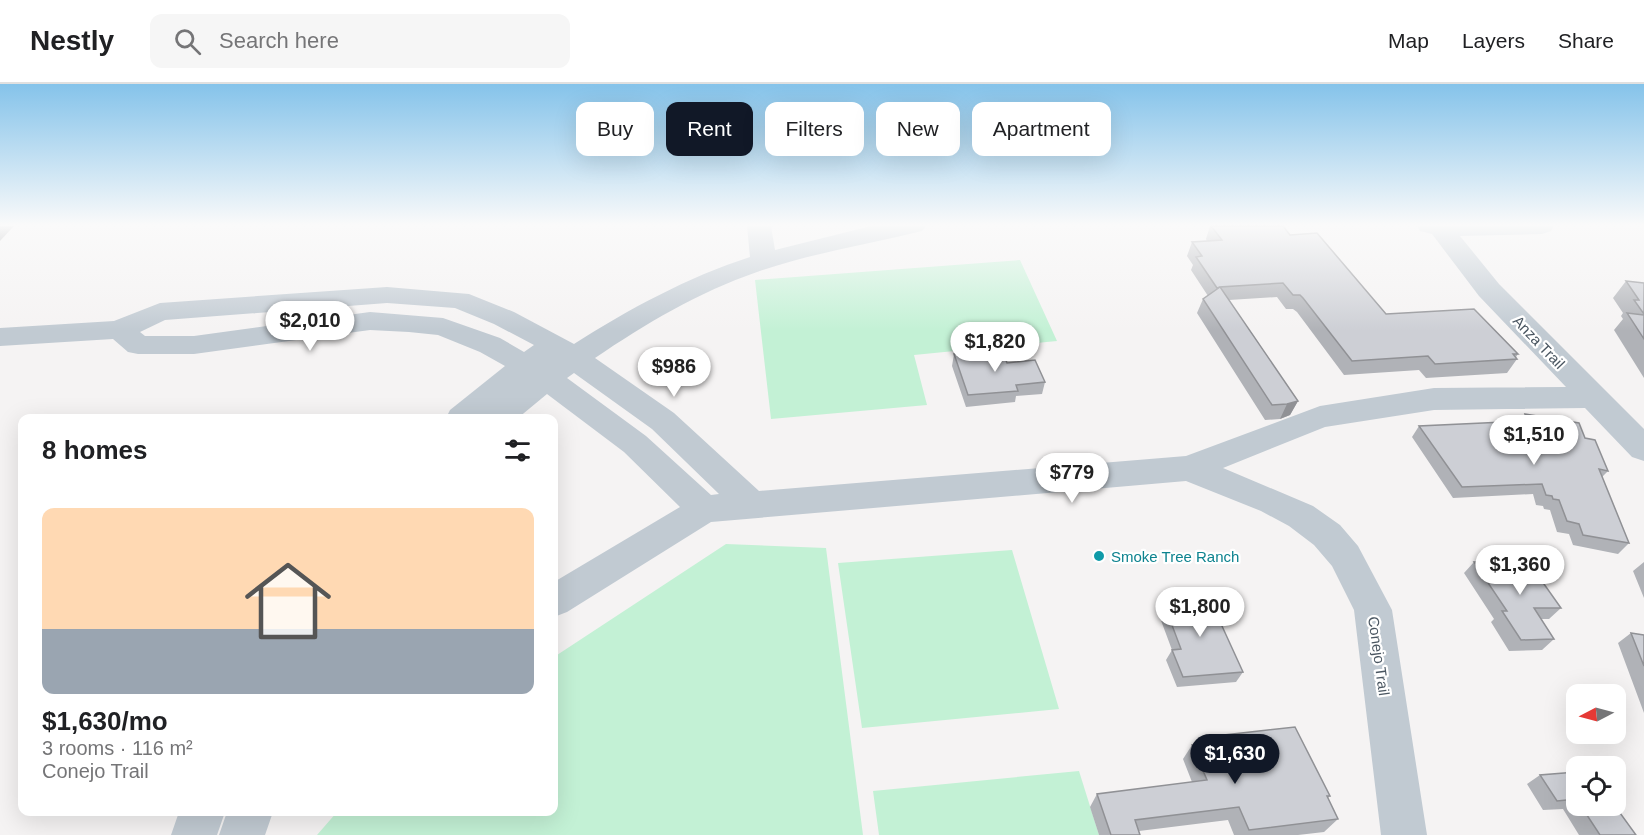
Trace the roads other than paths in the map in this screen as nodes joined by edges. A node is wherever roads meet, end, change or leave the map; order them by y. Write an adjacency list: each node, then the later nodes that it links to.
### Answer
1 (741, 261): 7 (street)
2 (1464, 261): 9 (street, Anza Trail)
3 (289, 301): 4 (street); 5 (street); 7 (street)
4 (119, 330): 5 (street); 6 (street)
5 (276, 333): 8 (street)
6 (0, 337)
7 (563, 350): 8 (street); 14 (street)
8 (536, 372): 10 (street); 11 (street); 15 (street)
9 (1593, 397): 12 (street, Anza Trail); 13 (street)
10 (468, 414)
11 (501, 414)
12 (1644, 449)
13 (1189, 468): 14 (street); 21 (street, Conejo Trail)
14 (752, 505): 15 (street)
15 (704, 509): 16 (street)
16 (558, 599)
17 (201, 816): 19 (street)
18 (249, 816): 20 (street)
19 (194, 835)
20 (242, 835)
21 (1404, 835)

